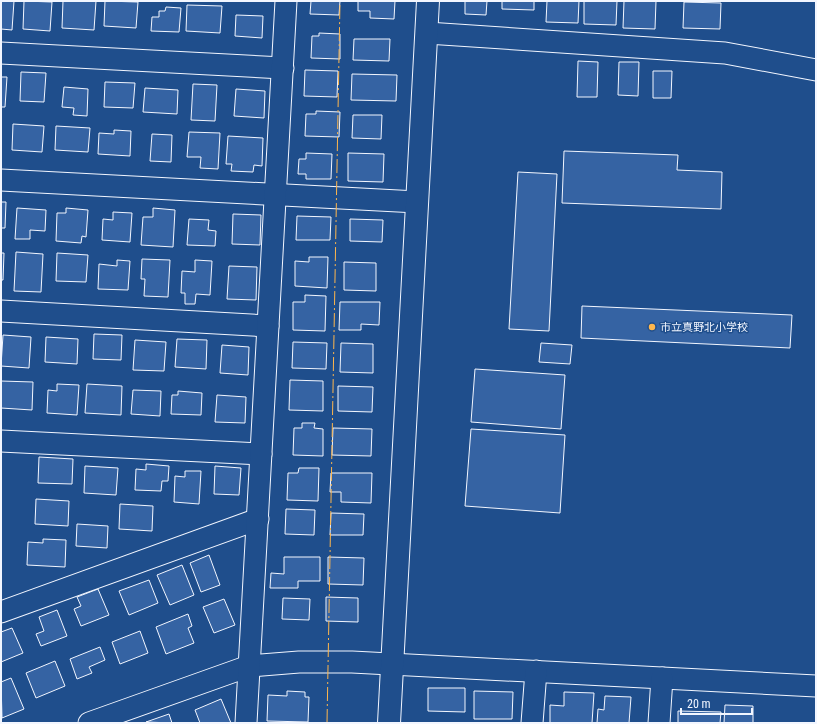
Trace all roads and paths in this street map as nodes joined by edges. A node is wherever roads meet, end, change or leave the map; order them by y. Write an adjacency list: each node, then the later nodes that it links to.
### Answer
1 (286, 1): 5 (street)
2 (428, 1): 3 (street)
3 (427, 33): 6 (street); 9 (street)
4 (1, 53): 5 (street)
5 (283, 68): 8 (street)
6 (816, 70)
7 (1, 180): 8 (street)
8 (276, 195): 9 (street); 11 (street)
9 (417, 202): 16 (street)
10 (1, 311): 11 (street)
11 (268, 326): 13 (street)
12 (1, 441): 13 (street)
13 (261, 454): 14 (street)
14 (258, 519): 15 (street); 17 (street)
15 (1, 612)
16 (392, 664): 17 (street); 18 (street); 23 (street)
17 (250, 666): 21 (street); 22 (street)
18 (536, 672): 19 (street); 24 (street)
19 (662, 678): 20 (street); 25 (street)
20 (816, 686)
21 (89, 723)
22 (246, 723)
23 (389, 723)
24 (532, 723)
25 (659, 723)

